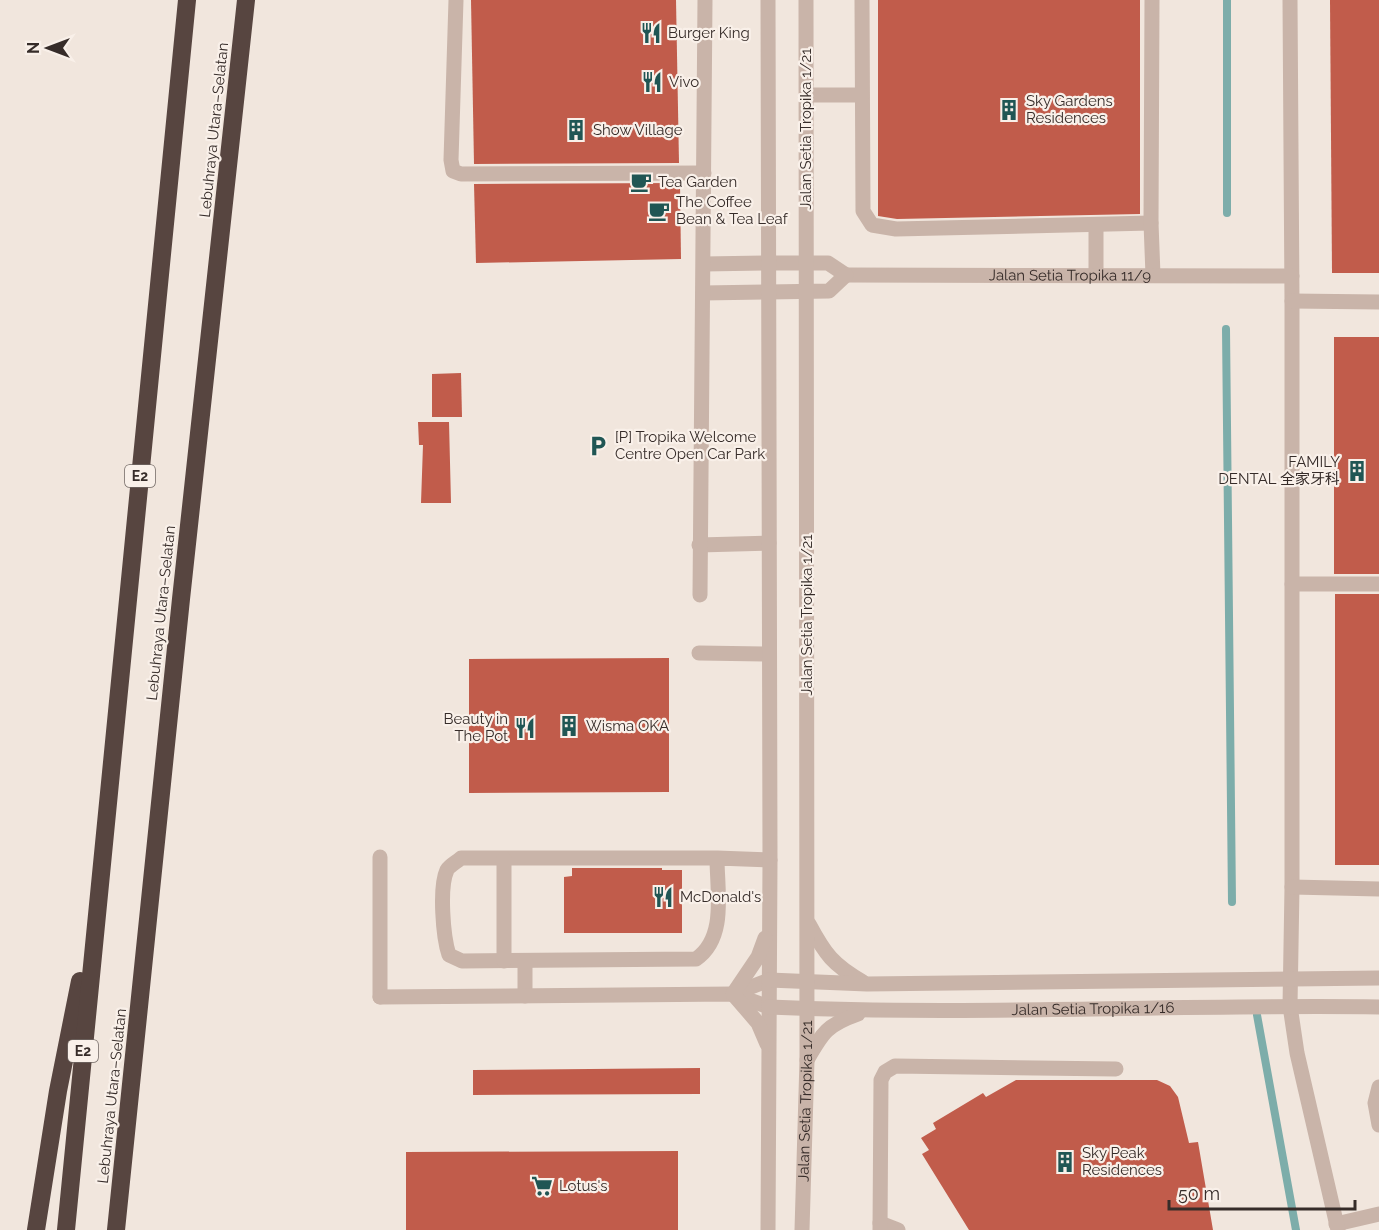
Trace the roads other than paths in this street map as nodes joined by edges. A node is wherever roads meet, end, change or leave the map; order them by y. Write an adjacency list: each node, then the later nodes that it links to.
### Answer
1 (187, 0): 40 (highway, E2)
2 (246, 0): 11 (highway, Lebuhraya Utara–Selatan)
3 (255, 0): 11 (highway)
4 (456, 0): 14 (street)
5 (705, 0): 14 (street)
6 (768, 0): 17 (street)
7 (806, 0): 12 (street, Jalan Setia Tropika 1/21)
8 (862, 0): 13 (street)
9 (1152, 0): 15 (street)
10 (1290, 0): 23 (street)
11 (238, 80): 69 (highway, Lebuhraya Utara–Selatan)
12 (806, 95): 13 (street); 18 (street, Jalan Setia Tropika 1/21)
13 (862, 95): 16 (street)
14 (704, 173): 19 (street)
15 (1151, 223): 16 (street); 22 (street)
16 (1096, 225): 21 (street)
17 (768, 263): 18 (street); 19 (street); 24 (street)
18 (806, 263): 20 (street); 25 (street, Jalan Setia Tropika 1/21)
19 (704, 264): 26 (street)
20 (846, 275): 21 (street, Jalan Setia Tropika 11/9); 25 (street)
21 (1096, 275): 22 (street, Jalan Setia Tropika 11/9)
22 (1152, 275): 23 (street, Jalan Setia Tropika 11/9)
23 (1292, 276): 27 (street)
24 (768, 292): 25 (street); 26 (street); 29 (street)
25 (806, 292): 43 (street, Jalan Setia Tropika 1/21)
26 (703, 293): 30 (street)
27 (1292, 301): 28 (street); 31 (street)
28 (1379, 302)
29 (769, 543): 30 (street); 35 (street)
30 (699, 545): 33 (street)
31 (1292, 584): 32 (street); 41 (street)
32 (1379, 584)
33 (700, 595)
34 (699, 653): 35 (street)
35 (769, 654): 39 (street)
36 (380, 857): 53 (street)
37 (717, 858): 38 (street); 39 (street); 46 (street)
38 (504, 859): 45 (street); 45 (street)
39 (770, 860): 44 (street)
40 (101, 872): 67 (highway); 68 (highway, E2)
41 (1292, 887): 42 (street); 48 (street)
42 (1379, 889)
43 (807, 921): 50 (street, Jalan Setia Tropika 1/21); 51 (street)
44 (769, 926): 49 (street); 52 (street)
45 (504, 961): 46 (street)
46 (525, 961): 53 (street)
47 (1379, 978): 48 (street, Jalan Setia Tropika 1/16)
48 (1290, 979): 51 (street, Jalan Setia Tropika 1/16); 54 (street)
49 (769, 980): 50 (street, Jalan Setia Tropika 1/16); 52 (street); 55 (street)
50 (807, 982): 51 (street, Jalan Setia Tropika 1/16); 57 (street, Jalan Setia Tropika 1/21)
51 (867, 984)
52 (733, 994): 53 (street); 55 (street, Jalan Setia Tropika 1/16); 59 (street)
53 (525, 996)
54 (1290, 1006): 56 (street, Jalan Setia Tropika 1/16); 58 (street, Jalan Setia Tropika 1/16); 66 (street)
55 (770, 1007): 57 (street, Jalan Setia Tropika 1/16); 59 (street)
56 (1379, 1007)
57 (807, 1008): 58 (street, Jalan Setia Tropika 1/16); 60 (street, Jalan Setia Tropika 1/21)
58 (866, 1011): 60 (street)
59 (770, 1049): 70 (street)
60 (807, 1060): 71 (street, Jalan Setia Tropika 1/21)
61 (1116, 1069): 65 (street)
62 (1379, 1087): 63 (street)
63 (1379, 1125)
64 (1379, 1214): 66 (street)
65 (880, 1227): 72 (street)
66 (1337, 1227)
67 (36, 1230)
68 (66, 1230)
69 (117, 1230)
70 (768, 1230)
71 (802, 1230)
72 (898, 1230)

